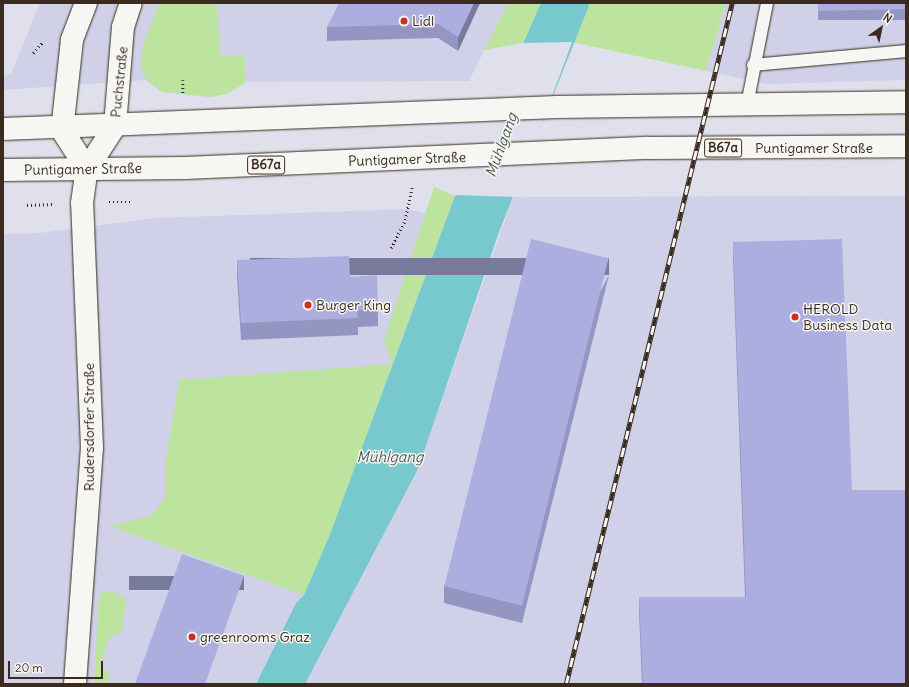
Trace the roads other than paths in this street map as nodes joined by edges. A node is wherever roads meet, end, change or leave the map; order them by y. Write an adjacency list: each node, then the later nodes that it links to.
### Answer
1 (86, 3): 10 (main road)
2 (131, 3): 8 (main road, Puchstraße)
3 (767, 3): 5 (lane)
4 (906, 51): 5 (lane)
5 (753, 65): 7 (lane)
6 (906, 102): 7 (main road)
7 (747, 104): 8 (main road)
8 (115, 126): 10 (main road); 13 (main road, Puchstraße)
9 (3, 129): 10 (main road)
10 (62, 130): 13 (main road)
11 (906, 146): 13 (main road, Puntigamer Straße / B67a)
12 (3, 170): 13 (main road, Puntigamer Straße / B67a)
13 (87, 170): 14 (main road, Rudersdorfer Straße)
14 (75, 684)

